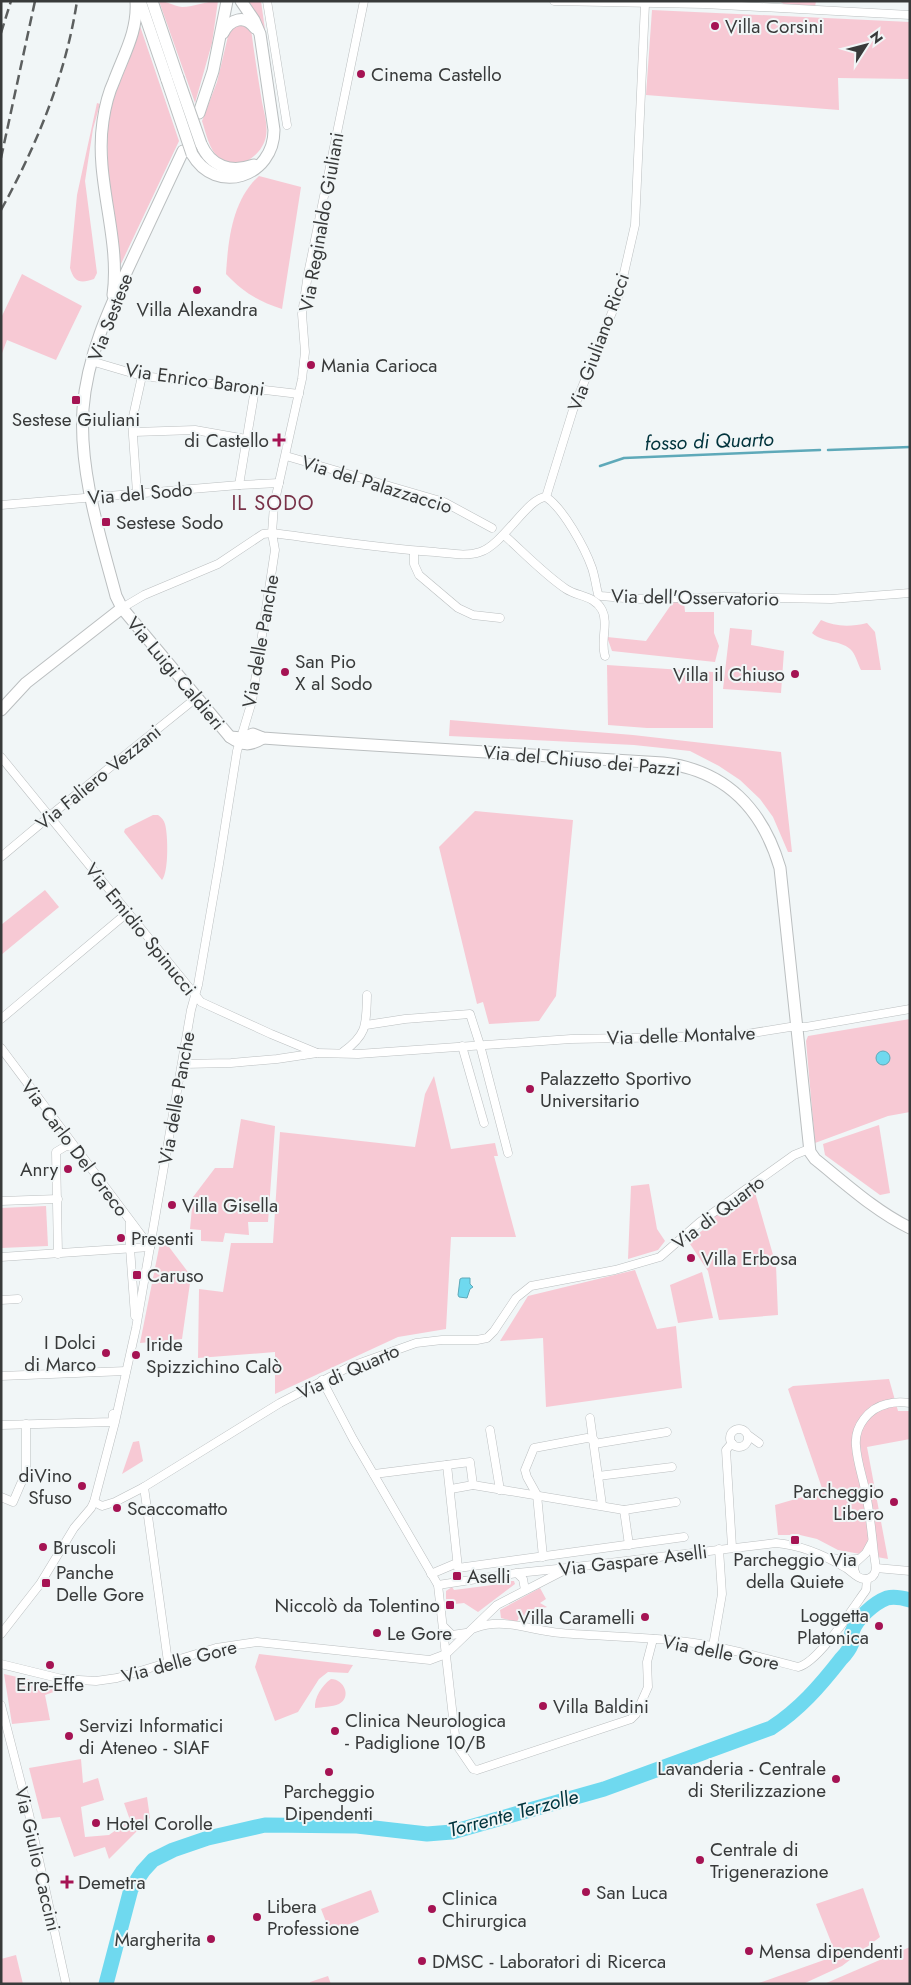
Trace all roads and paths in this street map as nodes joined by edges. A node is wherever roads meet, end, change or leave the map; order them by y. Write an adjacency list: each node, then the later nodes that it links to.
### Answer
1 (138, 1): 13 (main road); 18 (main road)
2 (152, 1): 13 (main road)
3 (227, 1): 12 (main road)
4 (241, 1): 11 (main road)
5 (267, 1): 15 (street)
6 (364, 1): 22 (street, Via Reginaldo Giuliani)
7 (554, 1): 8 (street)
8 (645, 4): 9 (street); 30 (street, Via Giuliano Ricci)
9 (745, 4): 10 (street)
10 (910, 15)
11 (261, 44): 12 (main road); 17 (main road)
12 (219, 45): 14 (main road)
13 (172, 79): 16 (main road, bridge); 17 (main road, bridge)
14 (199, 113)
15 (287, 126)
16 (187, 153): 17 (main road); 18 (main road, Via Sestese)
17 (265, 160)
18 (112, 304): 19 (main road, Via Sestese)
19 (91, 360): 20 (street, Via Enrico Baroni); 29 (main road, Via Sestese)
20 (142, 376): 21 (street, Via Enrico Baroni); 23 (street)
21 (255, 389): 22 (street, Via Enrico Baroni); 24 (street)
22 (299, 394): 25 (street, Via Reginaldo Giuliani)
23 (134, 432): 24 (street); 28 (street)
24 (246, 439): 27 (street)
25 (286, 456): 26 (street, Via Reginaldo Giuliani); 32 (street, Via del Palazzaccio)
26 (279, 483): 27 (street, Via del Sodo); 33 (street, Via Reginaldo Giuliani)
27 (239, 485): 28 (street, Via del Sodo)
28 (138, 493): 29 (street, Via del Sodo)
29 (91, 496): 31 (street, Via del Sodo); 37 (main road, Via Sestese)
30 (546, 497): 34 (street); 36 (street, Via dell'Osservatorio)
31 (1, 505)
32 (492, 528)
33 (272, 533): 35 (street); 37 (street); 42 (street, Via delle Panche)
34 (504, 535): 35 (street); 39 (street)
35 (414, 551): 38 (street)
36 (910, 593)
37 (122, 608): 40 (main road, Via Luigi Caldieri); 41 (main road)
38 (500, 618)
39 (605, 656)
40 (196, 698): 42 (main road, Via Luigi Caldieri); 44 (street, Via Faliero Vezzani)
41 (5, 706)
42 (237, 739): 48 (street, Via delle Panche); 52 (main road, Via del Chiuso dei Pazzi)
43 (1, 757): 44 (street, Via Emidio Spinucci)
44 (49, 816): 45 (street, Via Faliero Vezzani); 46 (street, Via Emidio Spinucci)
45 (1, 857)
46 (127, 913): 48 (street, Via Emidio Spinucci); 50 (street)
47 (367, 995): 51 (street)
48 (195, 996): 56 (street, Via Emidio Spinucci); 58 (street, Via delle Panche)
49 (910, 1009): 52 (street, Via delle Montalve)
50 (1, 1019)
51 (366, 1025): 53 (street); 57 (street)
52 (797, 1027): 53 (street, Via delle Montalve); 61 (main road, Via del Chiuso dei Pazzi)
53 (480, 1045): 54 (street, Via delle Montalve); 62 (street)
54 (462, 1046): 57 (street, Via delle Montalve); 59 (street)
55 (1, 1048): 60 (street, Via Carlo Del Greco)
56 (316, 1052): 57 (street, Via delle Montalve); 58 (street, Via delle Montalve)
57 (342, 1052)
58 (183, 1064): 67 (street, Via delle Panche)
59 (484, 1123)
60 (73, 1146): 63 (street); 65 (street, Via Carlo Del Greco)
61 (809, 1149): 66 (main road); 76 (street, Via di Quarto)
62 (508, 1153)
63 (58, 1199): 64 (street); 69 (street)
64 (1, 1201)
65 (130, 1223): 67 (street, Via Carlo Del Greco); 68 (street)
66 (910, 1228)
67 (150, 1247): 68 (street); 73 (street, Via delle Panche)
68 (130, 1248): 69 (street); 73 (street)
69 (58, 1254): 70 (street)
70 (1, 1257)
71 (18, 1299): 72 (street)
72 (1, 1300)
73 (136, 1328): 74 (street, Via delle Panche)
74 (126, 1370): 75 (street); 78 (street, Via delle Panche)
75 (1, 1376)
76 (322, 1380): 90 (street); 93 (street, Via di Quarto)
77 (910, 1403): 103 (street)
78 (118, 1406): 80 (street); 98 (street, Via delle Panche)
79 (590, 1418): 85 (street)
80 (26, 1424): 81 (street); 97 (street)
81 (1, 1425)
82 (490, 1430): 95 (street)
83 (667, 1432): 85 (street)
84 (748, 1435): 86 (street); 86 (street); 87 (street)
85 (594, 1442): 91 (street); 96 (street)
86 (732, 1443): 105 (street)
87 (759, 1443)
88 (447, 1466): 90 (street); 92 (street); 94 (street)
89 (672, 1467): 91 (street)
90 (374, 1474): 115 (street)
91 (598, 1476): 100 (street)
92 (473, 1486): 94 (street); 95 (street)
93 (144, 1487): 98 (street, Via di Quarto); 126 (street)
94 (451, 1489): 110 (street)
95 (500, 1490): 96 (street)
96 (537, 1495): 100 (street); 107 (street)
97 (1, 1498)
98 (94, 1502): 122 (street, Via delle Panche)
99 (676, 1502): 101 (street)
100 (602, 1505): 101 (street)
101 (624, 1510): 104 (street)
102 (684, 1537): 104 (street)
103 (873, 1540): 109 (street); 111 (street)
104 (629, 1545): 107 (street)
105 (732, 1547): 106 (street, Via Gaspare Aselli); 108 (street, Via Gaspare Aselli)
106 (719, 1549): 112 (street, Via Gaspare Aselli); 124 (street)
107 (543, 1557): 110 (street)
108 (826, 1557): 109 (street, Via Gaspare Aselli); 116 (street, Via Gaspare Aselli)
109 (859, 1558): 111 (street); 116 (street)
110 (457, 1563): 115 (street)
111 (876, 1566): 113 (street); 117 (street, Via delle Gore)
112 (567, 1568): 114 (street, Via Gaspare Aselli); 119 (street)
113 (910, 1572)
114 (517, 1573): 118 (street, Via Gaspare Aselli); 119 (street)
115 (432, 1574): 118 (street)
116 (856, 1575): 117 (street)
117 (867, 1579): 124 (street, Via delle Gore)
118 (438, 1585): 120 (street)
119 (525, 1590): 121 (street)
120 (444, 1627): 121 (street, Via delle Gore); 125 (street)
121 (470, 1629): 123 (street, Via delle Gore); 125 (street)
122 (1, 1634)
123 (653, 1639): 124 (street, Via delle Gore); 125 (street)
124 (714, 1646)
125 (446, 1654): 126 (street, Via delle Gore)
126 (168, 1662): 127 (street, Via delle Gore)
127 (1, 1664)
128 (1, 1705): 129 (street, Via Giulio Caccini)
129 (66, 1984)

